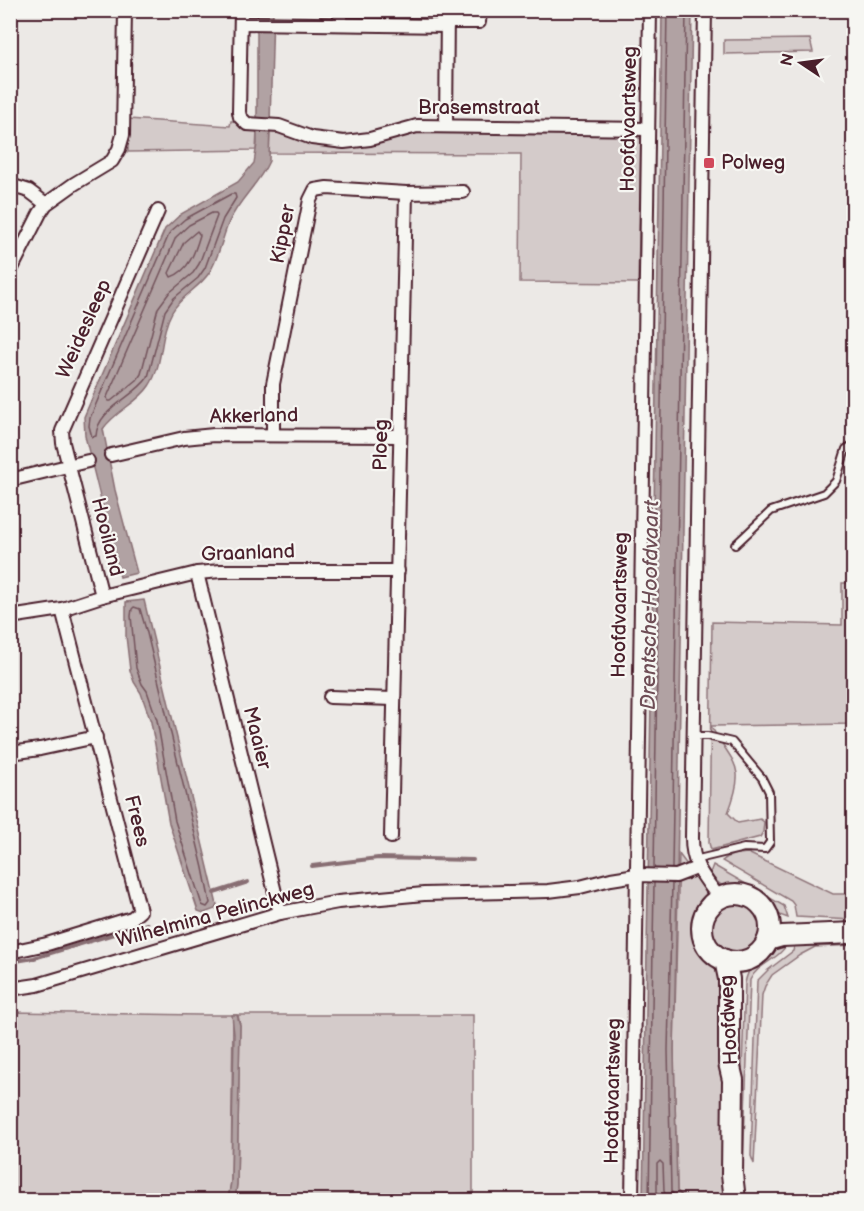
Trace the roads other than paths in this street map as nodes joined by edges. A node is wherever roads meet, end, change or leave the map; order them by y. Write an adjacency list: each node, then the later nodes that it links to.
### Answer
1 (125, 10): 16 (street)
2 (307, 10): 9 (street)
3 (340, 10): 10 (street)
4 (480, 10): 8 (street)
5 (650, 10): 12 (street, Hoofdvaartsweg)
6 (705, 10): 34 (street)
7 (241, 17): 9 (street); 11 (street, Brasemstraat)
8 (447, 20): 10 (street); 11 (street)
9 (306, 24): 10 (street)
10 (340, 24)
11 (446, 126): 12 (street, Brasemstraat)
12 (648, 129): 41 (street, Hoofdvaartsweg)
13 (10, 185): 16 (street)
14 (463, 192): 15 (street, Kipper)
15 (406, 193): 19 (street, Kipper); 20 (street, Ploeg)
16 (46, 204): 18 (street)
17 (158, 211): 24 (street, Weidesleep)
18 (10, 272)
19 (273, 434): 20 (street, Akkerland); 22 (street, Akkerland)
20 (400, 435): 27 (street, Ploeg)
21 (854, 444): 26 (lane)
22 (111, 455)
23 (88, 461): 24 (street)
24 (69, 466): 25 (street); 29 (street, Hooiland)
25 (10, 480)
26 (735, 546)
27 (398, 571): 28 (street, Graanland); 33 (street, Ploeg)
28 (197, 573): 29 (street, Graanland); 43 (street, Maaier)
29 (102, 596): 30 (street, Hooiland)
30 (62, 609): 31 (street, Hooiland); 35 (street, Frees)
31 (10, 617)
32 (330, 697): 33 (street)
33 (394, 699): 39 (street, Ploeg)
34 (693, 736): 40 (street); 40 (lane)
35 (96, 737): 36 (street); 48 (street, Frees)
36 (10, 753)
37 (10, 799): 38 (street)
38 (10, 823)
39 (391, 837)
40 (695, 864): 41 (street, Wilhelmina Pelinckweg); 42 (street)
41 (641, 875): 43 (street, Wilhelmina Pelinckweg); 53 (street, Hoofdvaartsweg)
42 (720, 898): 44 (main road); 49 (main road)
43 (280, 913): 51 (street, Wilhelmina Pelinckweg)
44 (769, 918): 45 (main road); 47 (main road)
45 (854, 926)
46 (854, 933): 47 (main road)
47 (768, 940): 50 (main road)
48 (10, 952)
49 (725, 960): 50 (main road); 52 (main road, Hoofdweg)
50 (746, 961): 52 (main road, Hoofdweg)
51 (10, 989)
52 (733, 1080): 54 (main road, Hoofdweg)
53 (632, 1200)
54 (735, 1200)

